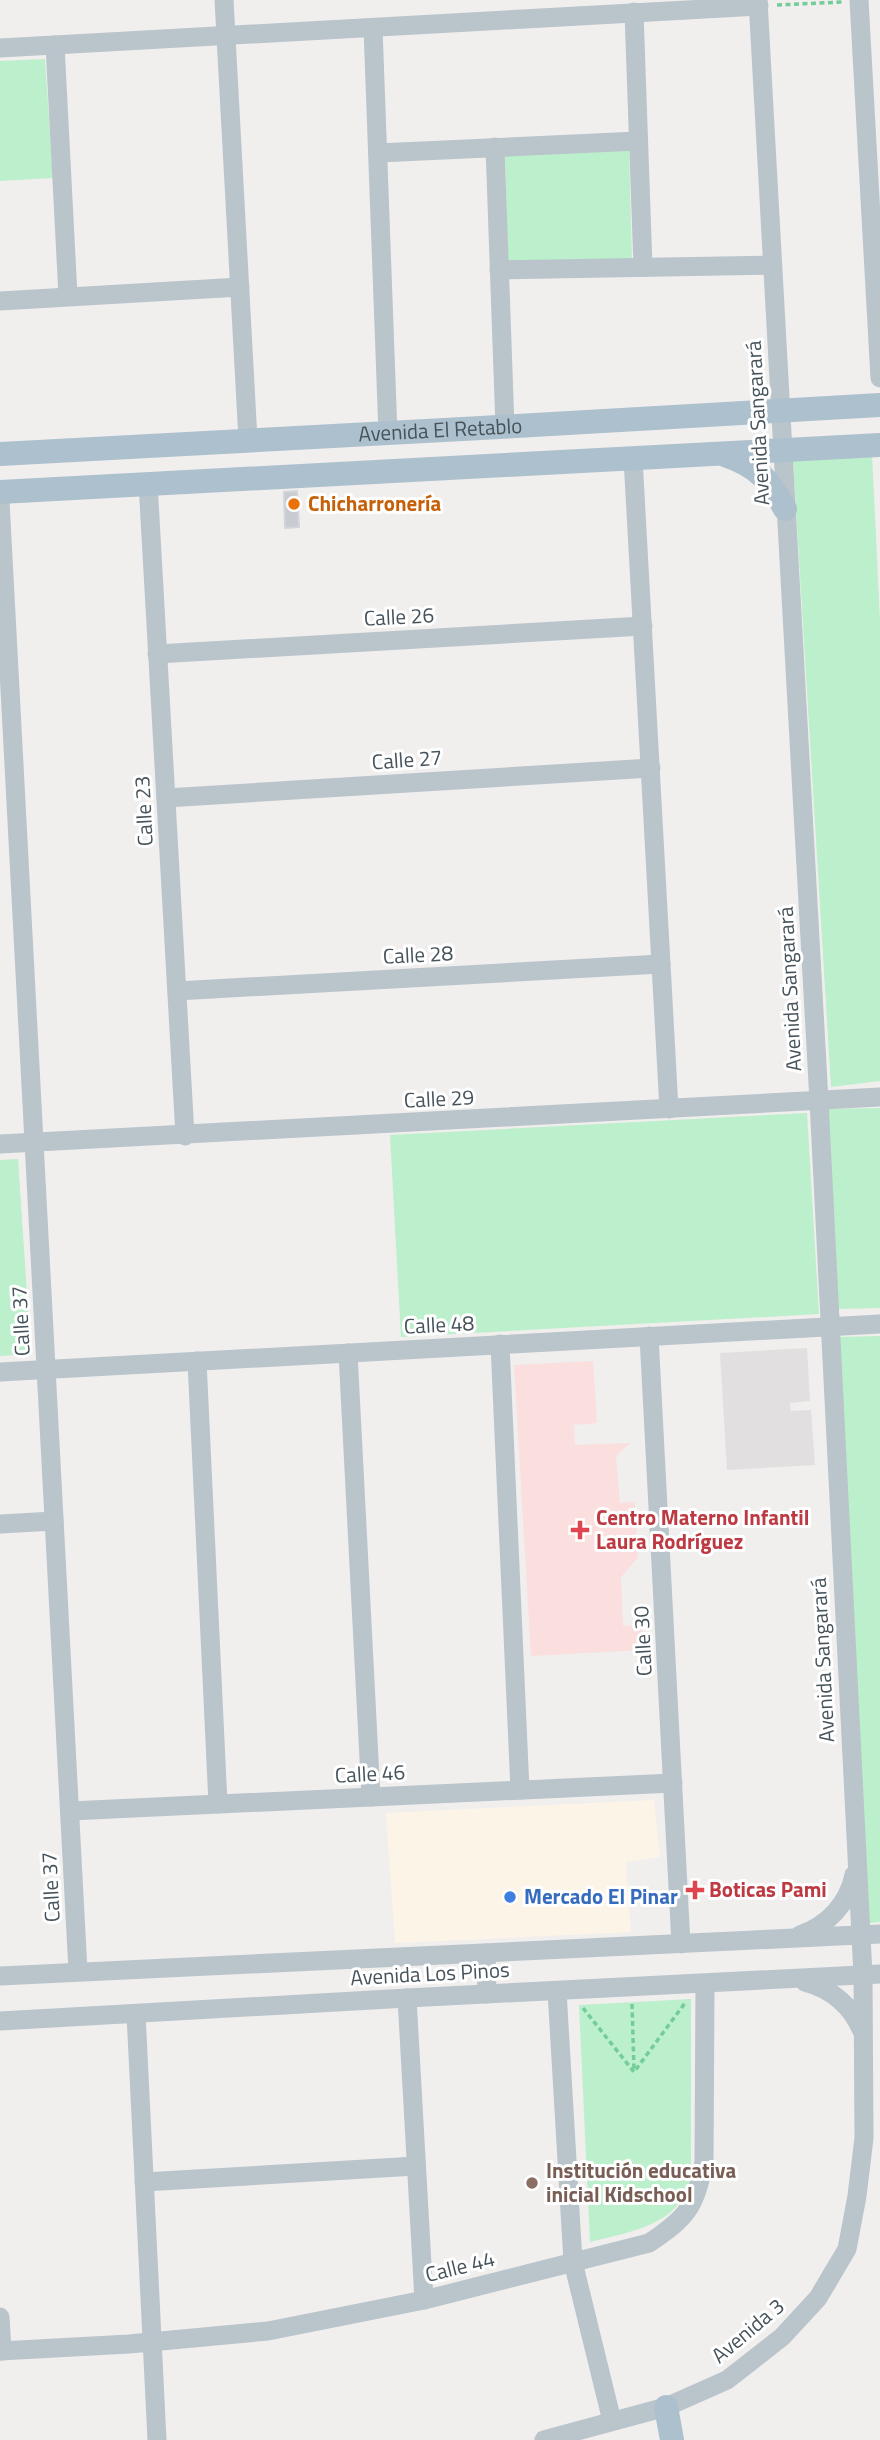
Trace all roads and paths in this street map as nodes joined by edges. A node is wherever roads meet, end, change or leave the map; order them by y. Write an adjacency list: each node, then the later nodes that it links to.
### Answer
1 (223, 0): 6 (street)
2 (859, 1): 3 (path); 12 (street)
3 (758, 3): 4 (street); 13 (street, Avenida Sangarará)
4 (634, 12): 5 (street); 9 (street)
5 (373, 28): 6 (street); 11 (street)
6 (226, 36): 7 (street); 16 (street)
7 (55, 45): 8 (street); 17 (street)
8 (0, 48)
9 (638, 141): 10 (street); 14 (street)
10 (495, 147): 11 (street); 15 (street)
11 (378, 153): 23 (street)
12 (877, 253): 19 (street)
13 (772, 265): 14 (street); 21 (street, Avenida Sangarará)
14 (643, 267): 15 (street)
15 (499, 270): 22 (street)
16 (240, 287): 17 (street); 24 (street)
17 (68, 296): 18 (street)
18 (0, 301)
19 (880, 378)
20 (880, 405): 21 (main road, Avenida El Retablo)
21 (780, 411): 22 (main road, Avenida El Retablo); 26 (street, Avenida Sangarará)
22 (505, 427): 23 (main road, Avenida El Retablo)
23 (388, 435): 24 (main road, Avenida El Retablo)
24 (248, 440): 28 (main road, Avenida El Retablo)
25 (880, 445): 26 (main road, Avenida El Retablo)
26 (782, 451): 27 (main road, Avenida El Retablo); 33 (street, Avenida Sangarará)
27 (721, 453): 29 (main road, Avenida El Retablo); 33 (main road)
28 (0, 454)
29 (633, 458): 30 (main road, Avenida El Retablo); 34 (street)
30 (148, 483): 31 (main road, Avenida El Retablo); 35 (street, Calle 23)
31 (0, 492)
32 (0, 501): 36 (street, Calle 37)
33 (785, 509): 42 (street, Avenida Sangarará)
34 (643, 626): 35 (street, Calle 26); 37 (street)
35 (158, 654): 38 (street, Calle 23)
36 (4, 658): 45 (street, Calle 37)
37 (650, 768): 38 (street, Calle 27); 39 (street)
38 (166, 798): 40 (street, Calle 23)
39 (661, 964): 40 (street, Calle 28); 43 (street)
40 (177, 991): 44 (street, Calle 23)
41 (880, 1097): 42 (street, Calle 29)
42 (819, 1101): 43 (street, Calle 29); 48 (street, Avenida Sangarará)
43 (669, 1109): 44 (street, Calle 29)
44 (185, 1136): 45 (street, Calle 29)
45 (34, 1143): 46 (street, Calle 29); 53 (street, Calle 37)
46 (0, 1144)
47 (880, 1324): 48 (street, Calle 48)
48 (829, 1327): 49 (street, Calle 48); 62 (street, Avenida Sangarará)
49 (649, 1336): 50 (street, Calle 48); 57 (street, Calle 30)
50 (500, 1344): 51 (street, Calle 48); 58 (street)
51 (348, 1353): 52 (street, Calle 48); 59 (street)
52 (197, 1361): 53 (street, Calle 48); 60 (street)
53 (46, 1369): 54 (street, Calle 48); 55 (street, Calle 37)
54 (0, 1372)
55 (54, 1521): 56 (street); 61 (street, Calle 37)
56 (0, 1524)
57 (673, 1783): 58 (street, Calle 46); 65 (street, Calle 30)
58 (520, 1790): 59 (street, Calle 46)
59 (371, 1797): 60 (street, Calle 46)
60 (218, 1804): 61 (street, Calle 46)
61 (70, 1811): 67 (street, Calle 37)
62 (856, 1856): 63 (street, Avenida Sangarará); 64 (street)
63 (870, 1935): 64 (street, Avenida Los Pinos); 68 (street, Avenida Sangarará)
64 (783, 1939): 65 (street, Avenida Los Pinos)
65 (681, 1944): 66 (street, Avenida Los Pinos)
66 (486, 1953): 67 (street, Avenida Los Pinos); 74 (street)
67 (78, 1971): 69 (street, Avenida Los Pinos)
68 (871, 1975): 70 (street, Avenida Los Pinos); 79 (street, Avenida 3)
69 (0, 1976)
70 (786, 1980): 72 (street, Avenida Los Pinos); 79 (street)
71 (632, 1988): 72 (street, Avenida Los Pinos); 73 (street, Avenida Los Pinos); 80 (path)
72 (698, 1990): 80 (path); 83 (street, Calle 44)
73 (558, 1991): 74 (street, Avenida Los Pinos); 83 (street)
74 (487, 1994): 75 (street, Avenida Los Pinos)
75 (407, 1998): 77 (street, Avenida Los Pinos); 81 (street)
76 (580, 2003): 80 (path)
77 (136, 2014): 78 (street, Avenida Los Pinos); 82 (street)
78 (0, 2021)
79 (863, 2035): 88 (street, Avenida 3)
80 (634, 2072)
81 (416, 2166): 82 (street); 84 (street)
82 (144, 2182): 86 (street)
83 (573, 2262): 84 (street, Calle 44); 89 (street)
84 (424, 2300): 86 (street, Calle 44)
85 (0, 2316): 87 (street)
86 (152, 2342): 87 (street, Calle 44); 90 (street)
87 (1, 2351)
88 (666, 2407): 89 (street, Avenida 3); 92 (main road)
89 (612, 2421): 91 (street, Avenida 3)
90 (157, 2440)
91 (544, 2440)
92 (672, 2440)

